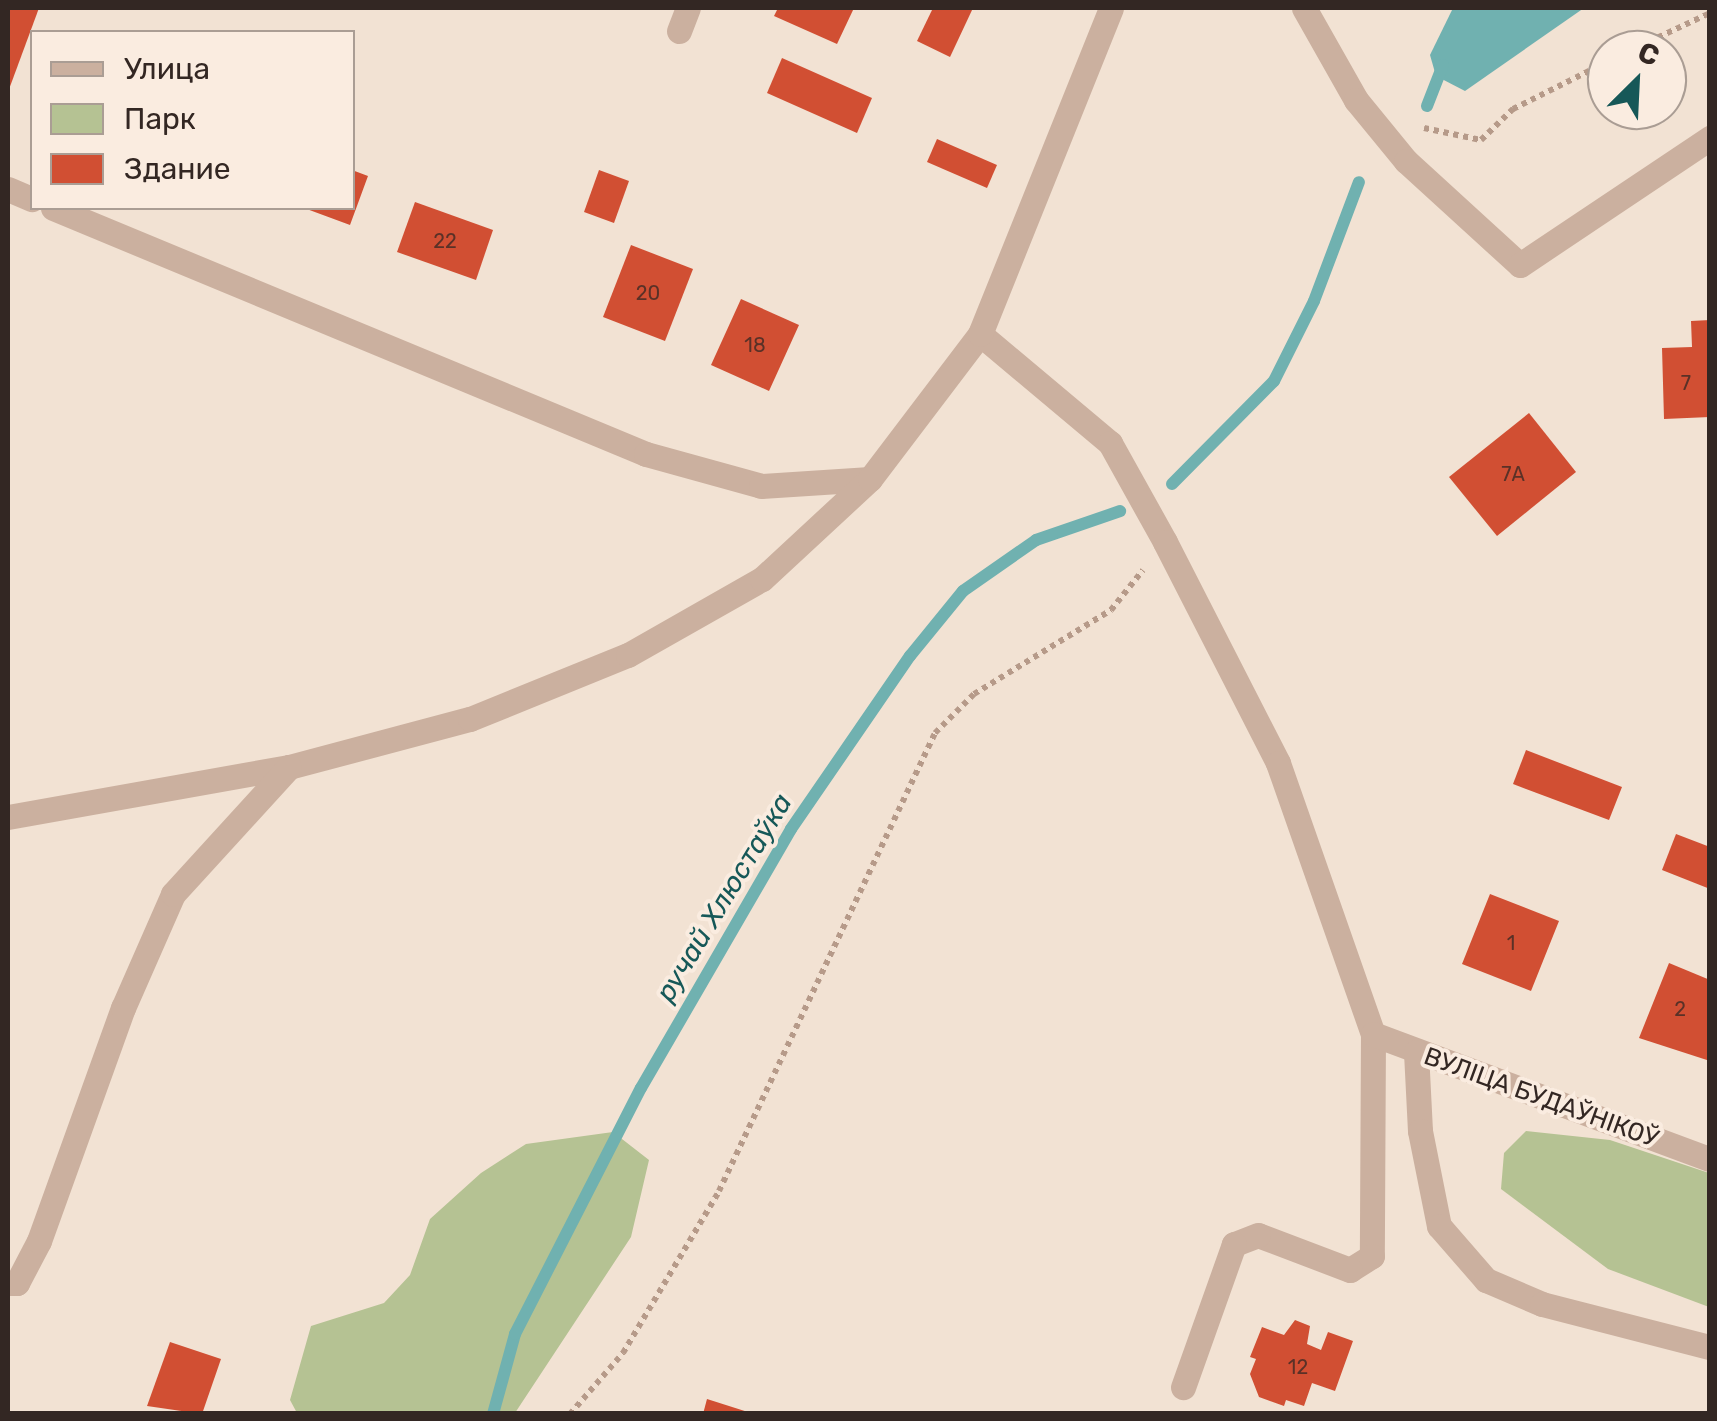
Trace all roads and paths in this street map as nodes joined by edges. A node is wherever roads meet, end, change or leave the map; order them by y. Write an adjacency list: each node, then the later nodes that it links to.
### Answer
1 (1111, 8): 9 (street)
2 (1304, 8): 7 (street)
3 (1710, 13): 4 (path)
4 (1674, 30)
5 (1587, 72): 6 (path)
6 (1420, 126)
7 (1704, 147)
8 (58, 210): 10 (street)
9 (980, 334): 10 (street); 11 (street)
10 (870, 480): 12 (street)
11 (1165, 542): 14 (street); 20 (path)
12 (289, 767): 13 (street); 17 (street)
13 (8, 817)
14 (1374, 1034): 15 (street, ВУЛІЦА БУДАЎНІКОЎ); 19 (street)
15 (1416, 1052): 16 (street, ВУЛІЦА БУДАЎНІКОЎ); 18 (street)
16 (1710, 1159)
17 (12, 1283)
18 (1710, 1346)
19 (1183, 1387)
20 (570, 1414)

